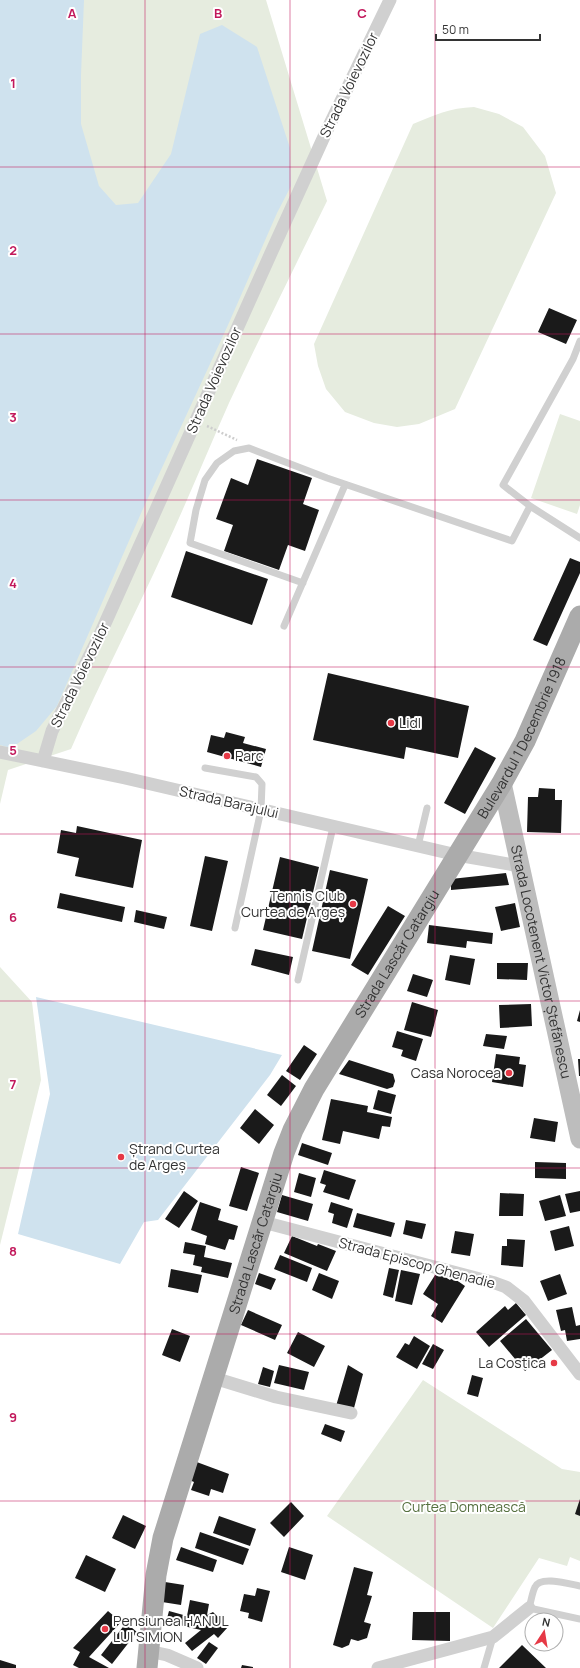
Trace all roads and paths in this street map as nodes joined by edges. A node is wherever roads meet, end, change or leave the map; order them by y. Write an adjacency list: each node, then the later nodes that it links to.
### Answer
1 (390, 0): 3 (street, Strada Voievozilor)
2 (580, 341): 6 (lane)
3 (195, 421): 4 (path); 12 (street, Strada Voievozilor)
4 (249, 448): 5 (lane); 8 (lane)
5 (345, 485): 6 (lane); 8 (lane)
6 (530, 506): 7 (lane)
7 (580, 538)
8 (302, 583): 10 (lane)
9 (580, 616): 14 (main road, Bulevardul 1 Decembrie 1918)
10 (284, 626)
11 (6, 753): 12 (street, Strada Barajului)
12 (43, 761): 16 (street, Strada Barajului)
13 (205, 768): 16 (lane)
14 (502, 783): 19 (main road, Bulevardul 1 Decembrie 1918); 20 (main road, Strada Locotenent Victor Ștefănescu)
15 (427, 808): 18 (lane)
16 (261, 810): 17 (street, Strada Barajului); 21 (lane)
17 (333, 827): 18 (street, Strada Barajului); 22 (lane)
18 (418, 846): 19 (street, Strada Barajului)
19 (457, 855): 20 (street, Strada Barajului); 24 (main road, Strada Lascăr Catargiu)
20 (520, 866): 23 (main road, Strada Locotenent Victor Ștefănescu)
21 (235, 928)
22 (298, 980)
23 (580, 1139)
24 (262, 1222): 25 (street, Strada Episcop Ghenadie); 26 (main road, Strada Lascăr Catargiu)
25 (580, 1374)
26 (214, 1378): 27 (street); 32 (main road, Strada Lascăr Catargiu)
27 (351, 1413)
28 (580, 1586): 29 (lane)
29 (529, 1608): 30 (lane); 31 (street)
30 (580, 1619)
31 (493, 1637): 34 (street); 35 (lane)
32 (148, 1659): 33 (street)
33 (197, 1668)
34 (378, 1668)
35 (484, 1668)

